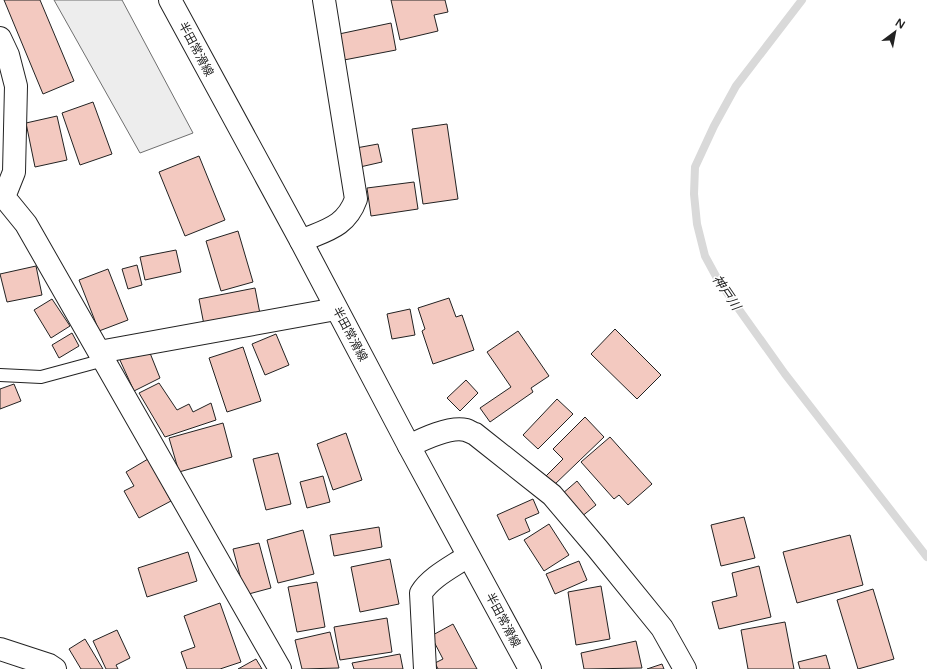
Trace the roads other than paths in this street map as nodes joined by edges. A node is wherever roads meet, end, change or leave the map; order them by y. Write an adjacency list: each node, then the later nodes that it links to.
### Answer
1 (170, 0): 5 (street, 半田常滑線)
2 (324, 0): 5 (street)
3 (0, 38): 4 (street)
4 (2, 196): 7 (street)
5 (301, 241): 6 (street, 半田常滑線)
6 (336, 309): 7 (street); 9 (street, 半田常滑線)
7 (101, 356): 8 (lane); 13 (street)
8 (0, 374)
9 (408, 446): 10 (street, 半田常滑線); 16 (street)
10 (468, 556): 14 (street); 15 (street, 半田常滑線)
11 (0, 649): 12 (street)
12 (55, 669)
13 (280, 669)
14 (425, 669)
15 (530, 669)
16 (685, 669)

